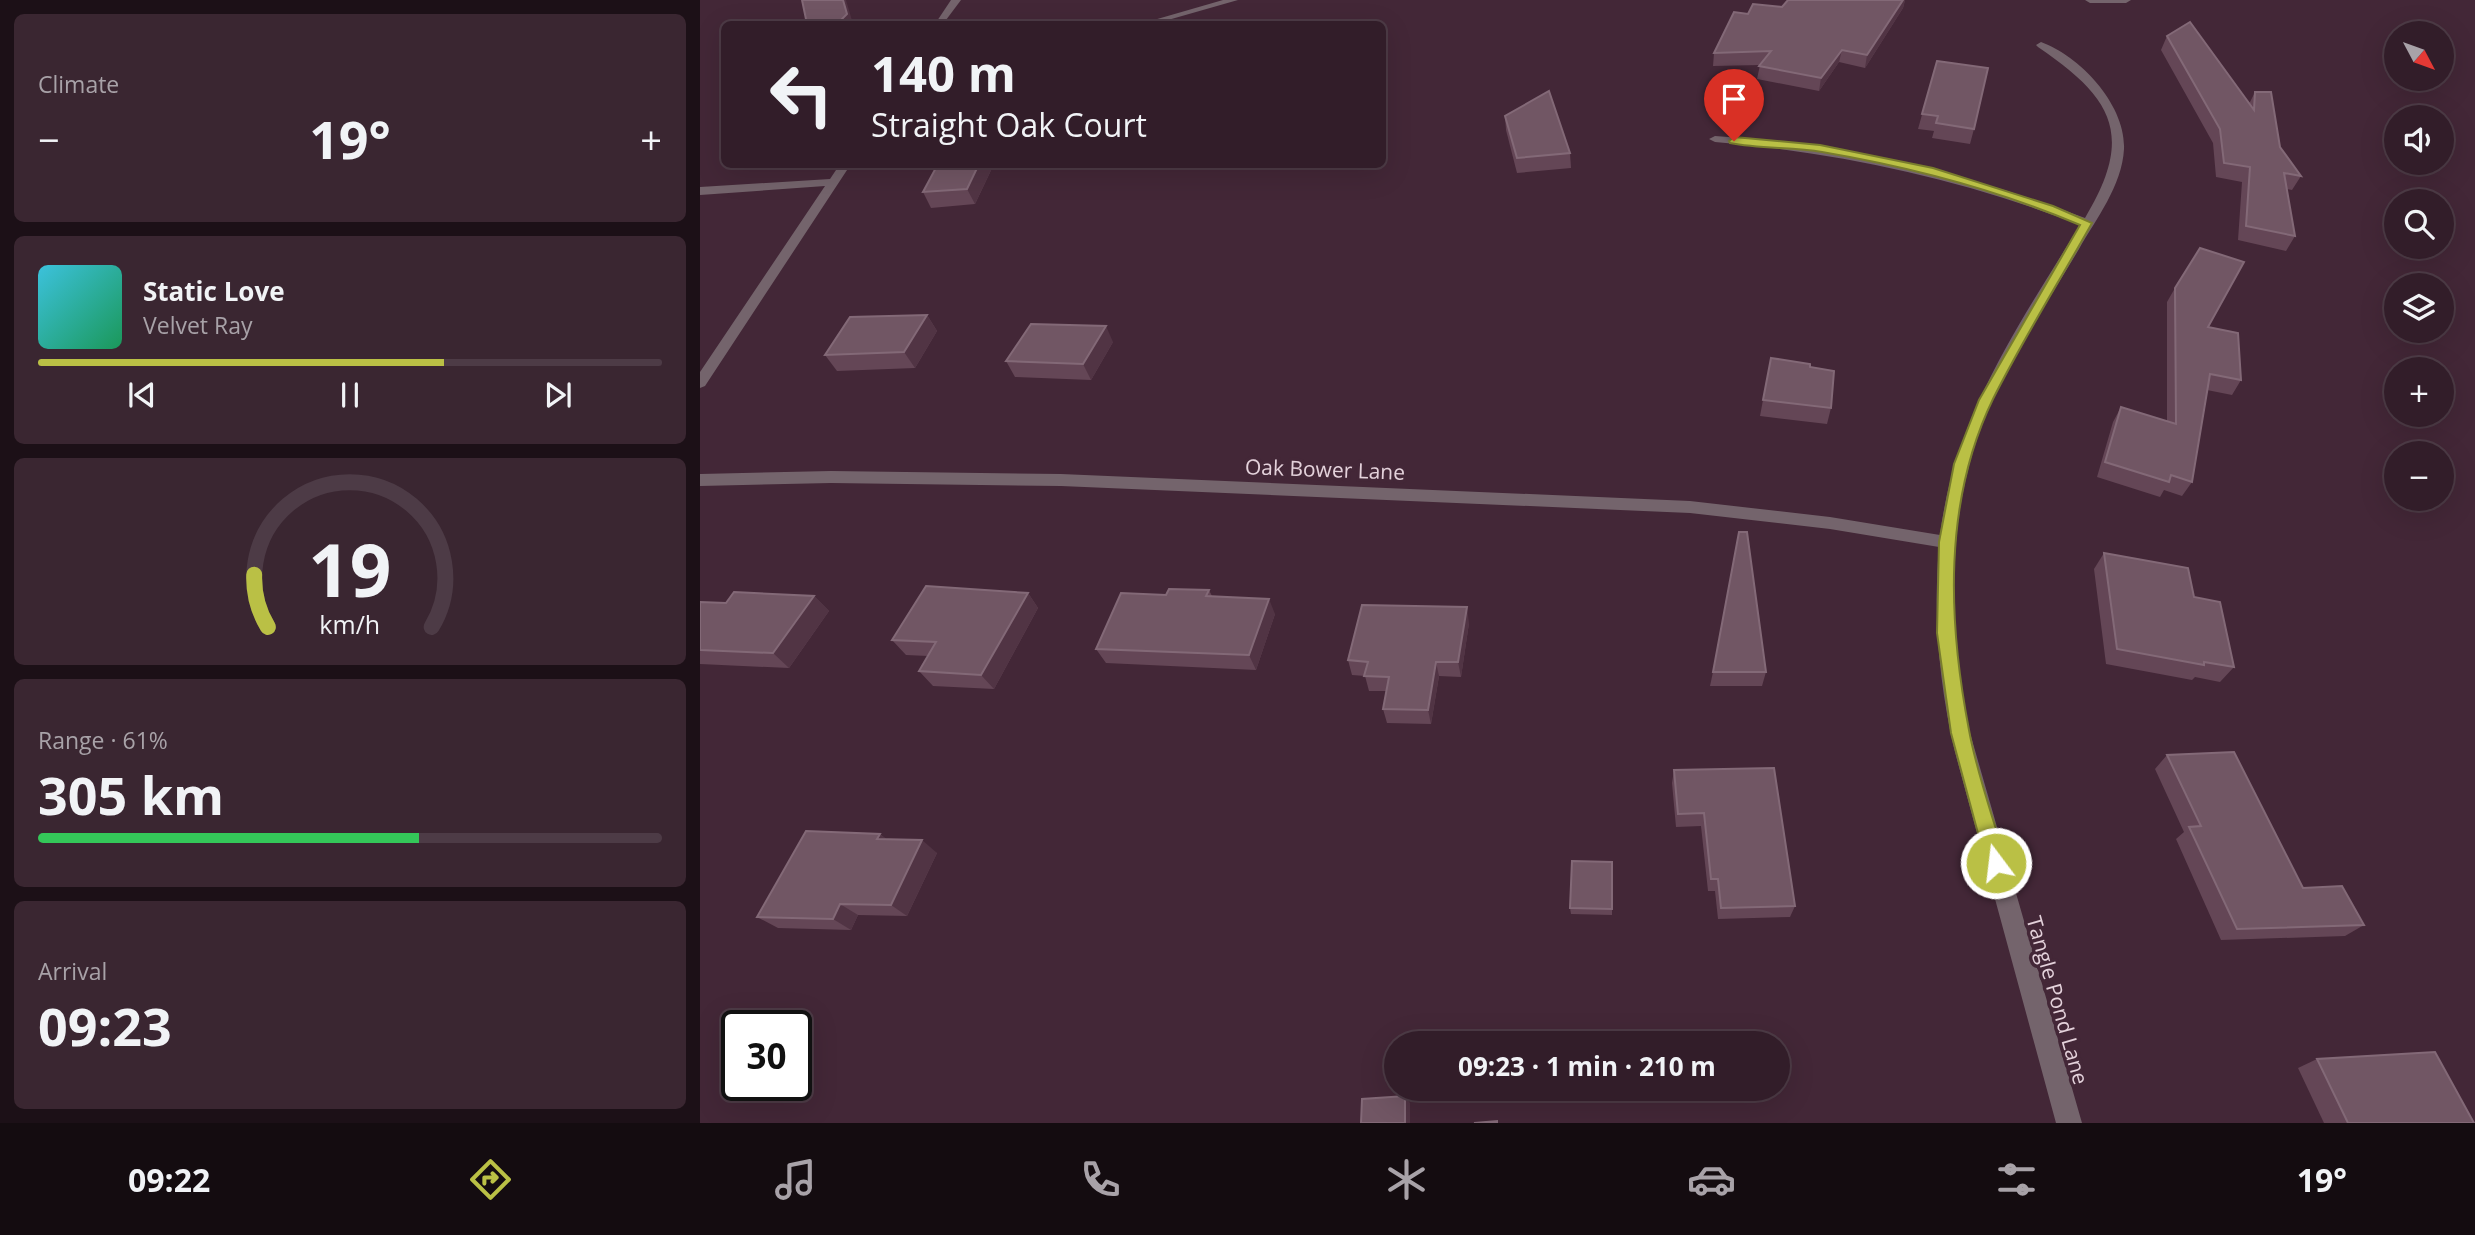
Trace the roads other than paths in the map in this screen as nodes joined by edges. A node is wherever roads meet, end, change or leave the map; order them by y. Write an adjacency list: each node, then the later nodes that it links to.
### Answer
1 (956, 0): 5 (street)
2 (1233, 0): 6 (street)
3 (2090, 0): 4 (street)
4 (2126, 0)
5 (941, 21)
6 (1155, 21)
7 (2041, 45): 12 (street, Tangle Pond Lane)
8 (1715, 139): 12 (street)
9 (844, 168): 10 (street)
10 (835, 182): 11 (street); 13 (street)
11 (700, 191)
12 (2087, 223): 15 (street, Tangle Pond Lane)
13 (700, 383)
14 (700, 480): 15 (street, Oak Bower Lane)
15 (1947, 542): 16 (street, Tangle Pond Lane)
16 (2069, 1123)

